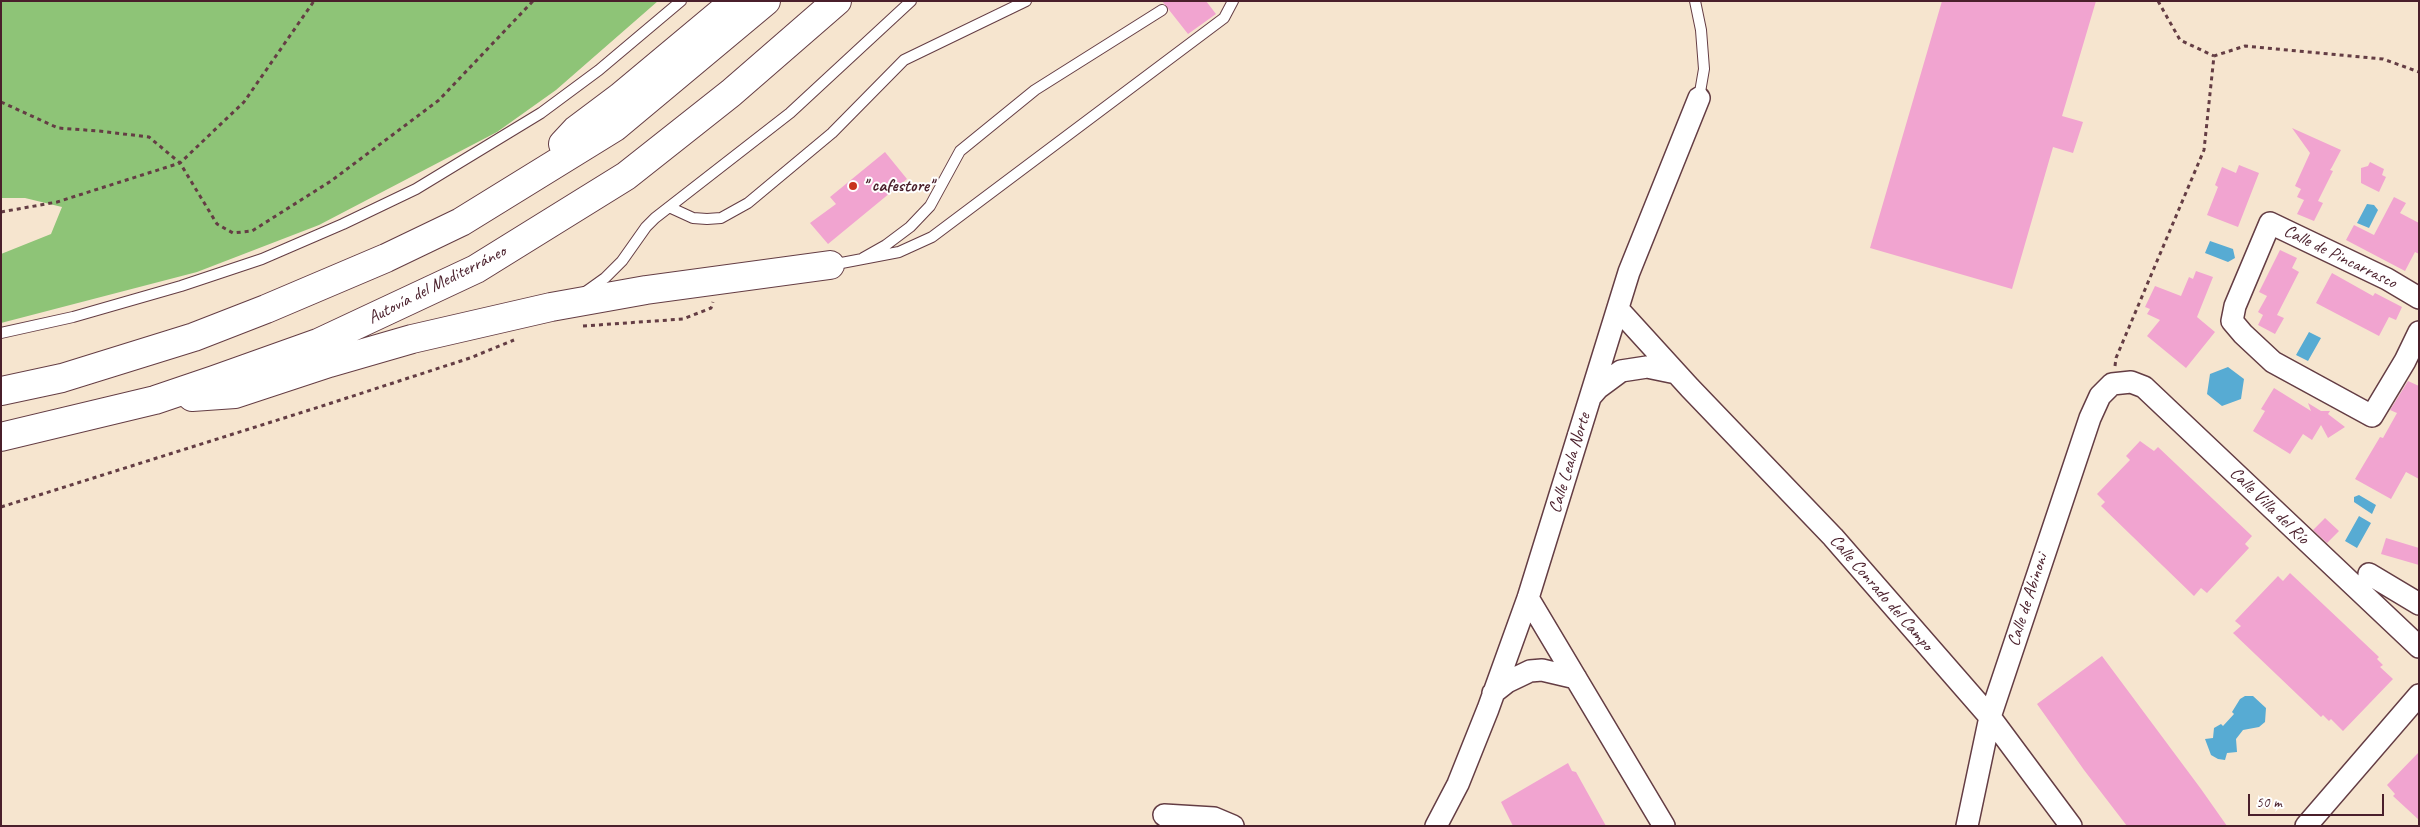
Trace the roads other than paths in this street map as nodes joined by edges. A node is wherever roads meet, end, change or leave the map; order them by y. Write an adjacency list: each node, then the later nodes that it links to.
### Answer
1 (681, 1): 19 (lane)
2 (735, 1): 11 (highway)
3 (766, 1): 11 (highway)
4 (837, 1): 25 (highway, Autovía del Mediterráneo)
5 (911, 1): 12 (lane)
6 (1026, 1): 12 (lane)
7 (1233, 1): 13 (lane)
8 (1695, 1): 10 (lane)
9 (1162, 10): 13 (lane)
10 (1698, 98): 17 (street, Calle Leala Norte)
11 (527, 182): 23 (highway)
12 (670, 206): 16 (lane)
13 (860, 259): 14 (lane)
14 (830, 265): 16 (highway)
15 (2419, 298): 20 (street, Calle de Pincarrasco)
16 (551, 307): 25 (highway)
17 (1618, 309): 21 (street, Calle Conrado del Campo); 24 (street, Calle Leala Norte)
18 (2419, 332): 20 (street, Calle de Pincarrasco)
19 (1, 333)
20 (2412, 365)
21 (1676, 373): 24 (street); 34 (street, Calle Conrado del Campo)
22 (2112, 384): 30 (street, Calle Villa del Río); 34 (street, Calle de Abinoni)
23 (1, 391)
24 (1590, 398): 28 (street, Calle Leala Norte)
25 (155, 400): 26 (highway, Autovía del Mediterráneo)
26 (1, 437)
27 (2369, 574): 29 (street)
28 (1528, 598): 31 (street); 32 (street, Calle Leala Norte)
29 (2419, 604)
30 (2419, 647)
31 (1576, 678): 32 (street); 38 (street)
32 (1493, 693): 37 (street, Calle Leala Norte)
33 (2419, 695): 41 (street)
34 (1990, 717): 39 (street, Calle de Abinoni); 40 (street, Calle Conrado del Campo)
35 (1164, 815): 36 (street)
36 (1233, 826)
37 (1436, 826)
38 (1664, 826)
39 (1967, 826)
40 (2070, 826)
41 (2306, 826)

